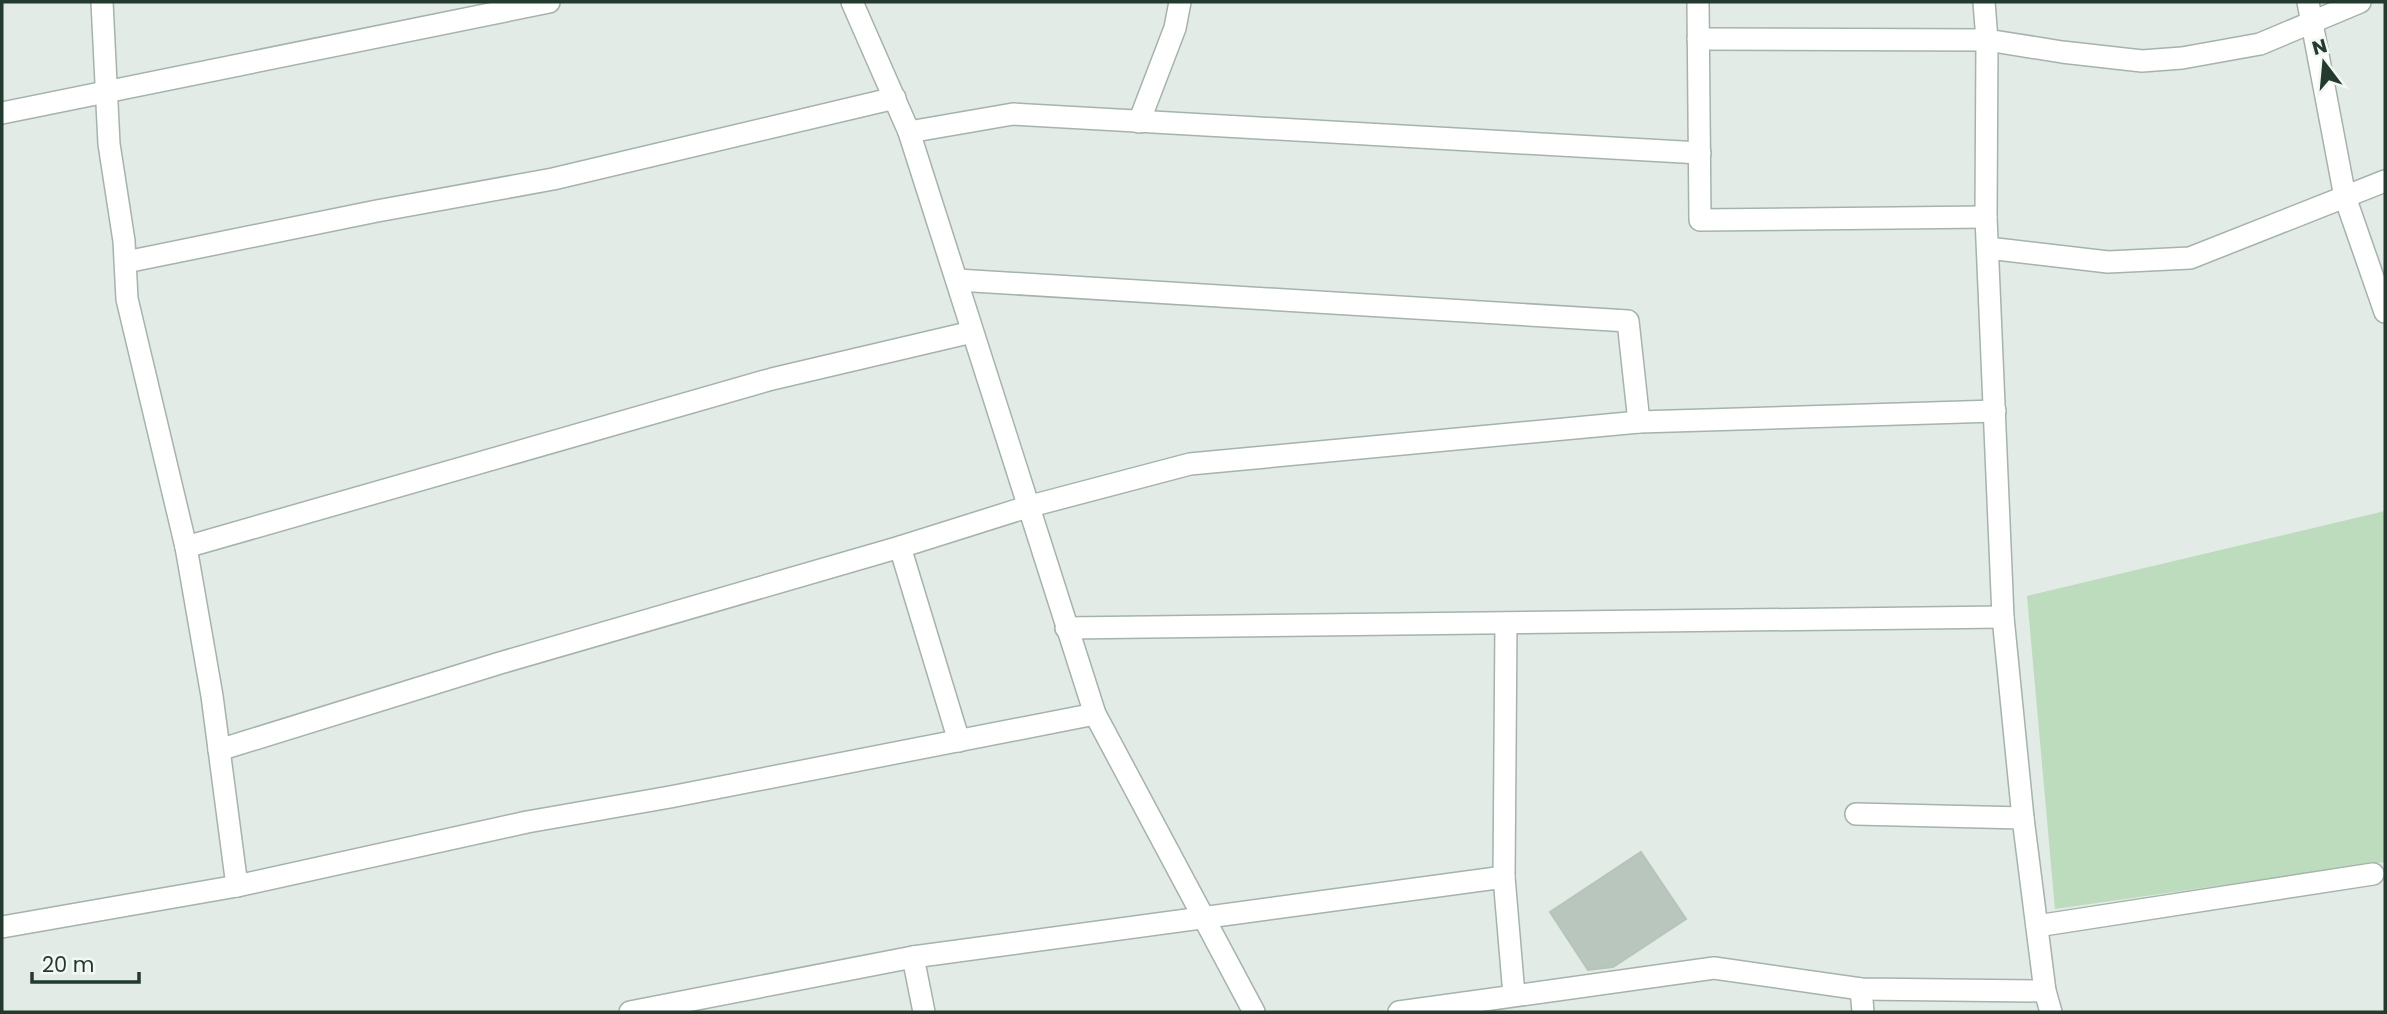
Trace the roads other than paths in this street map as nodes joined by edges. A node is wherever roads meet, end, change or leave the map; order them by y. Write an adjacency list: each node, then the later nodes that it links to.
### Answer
1 (102, 2): 11 (street)
2 (549, 2): 11 (street)
3 (852, 2): 12 (street)
4 (1180, 2): 14 (street)
5 (1698, 2): 9 (street)
6 (1984, 2): 10 (street)
7 (2360, 2): 8 (street)
8 (2310, 11): 10 (street); 18 (street)
9 (1698, 39): 10 (street); 16 (street)
10 (1987, 40): 19 (street)
11 (105, 92): 13 (street); 21 (street)
12 (895, 98): 15 (street); 21 (street)
13 (2, 113)
14 (1139, 122): 15 (street); 16 (street)
15 (909, 132): 22 (street)
16 (1700, 153): 19 (street)
17 (2385, 181): 18 (street)
18 (2345, 197): 20 (street); 23 (street)
19 (1986, 217): 20 (street)
20 (1988, 248): 25 (street)
21 (127, 262): 28 (street)
22 (957, 280): 24 (street); 26 (street)
23 (2385, 312)
24 (972, 332): 27 (street); 28 (street)
25 (1995, 411): 26 (street); 30 (street)
26 (1639, 422): 27 (street)
27 (1027, 507): 29 (street); 32 (street)
28 (186, 547): 35 (street)
29 (900, 547): 34 (street); 35 (street)
30 (2003, 617): 31 (street); 37 (street)
31 (1506, 624): 32 (street); 39 (street)
32 (1066, 628): 33 (street)
33 (1095, 714): 34 (street); 41 (street)
34 (960, 741): 40 (street)
35 (219, 750): 40 (street)
36 (1856, 814): 37 (street)
37 (2023, 818): 42 (street)
38 (2373, 874): 42 (street)
39 (1504, 877): 41 (street); 47 (street)
40 (237, 887): 43 (street)
41 (1204, 918): 44 (street); 50 (street)
42 (2037, 926): 46 (street)
43 (2, 927)
44 (913, 957): 48 (street); 49 (street)
45 (1861, 989): 46 (street); 47 (street); 52 (street)
46 (2045, 990): 53 (street)
47 (1514, 995): 51 (street)
48 (631, 1012)
49 (924, 1012)
50 (1254, 1012)
51 (1399, 1012)
52 (1863, 1012)
53 (2051, 1012)

